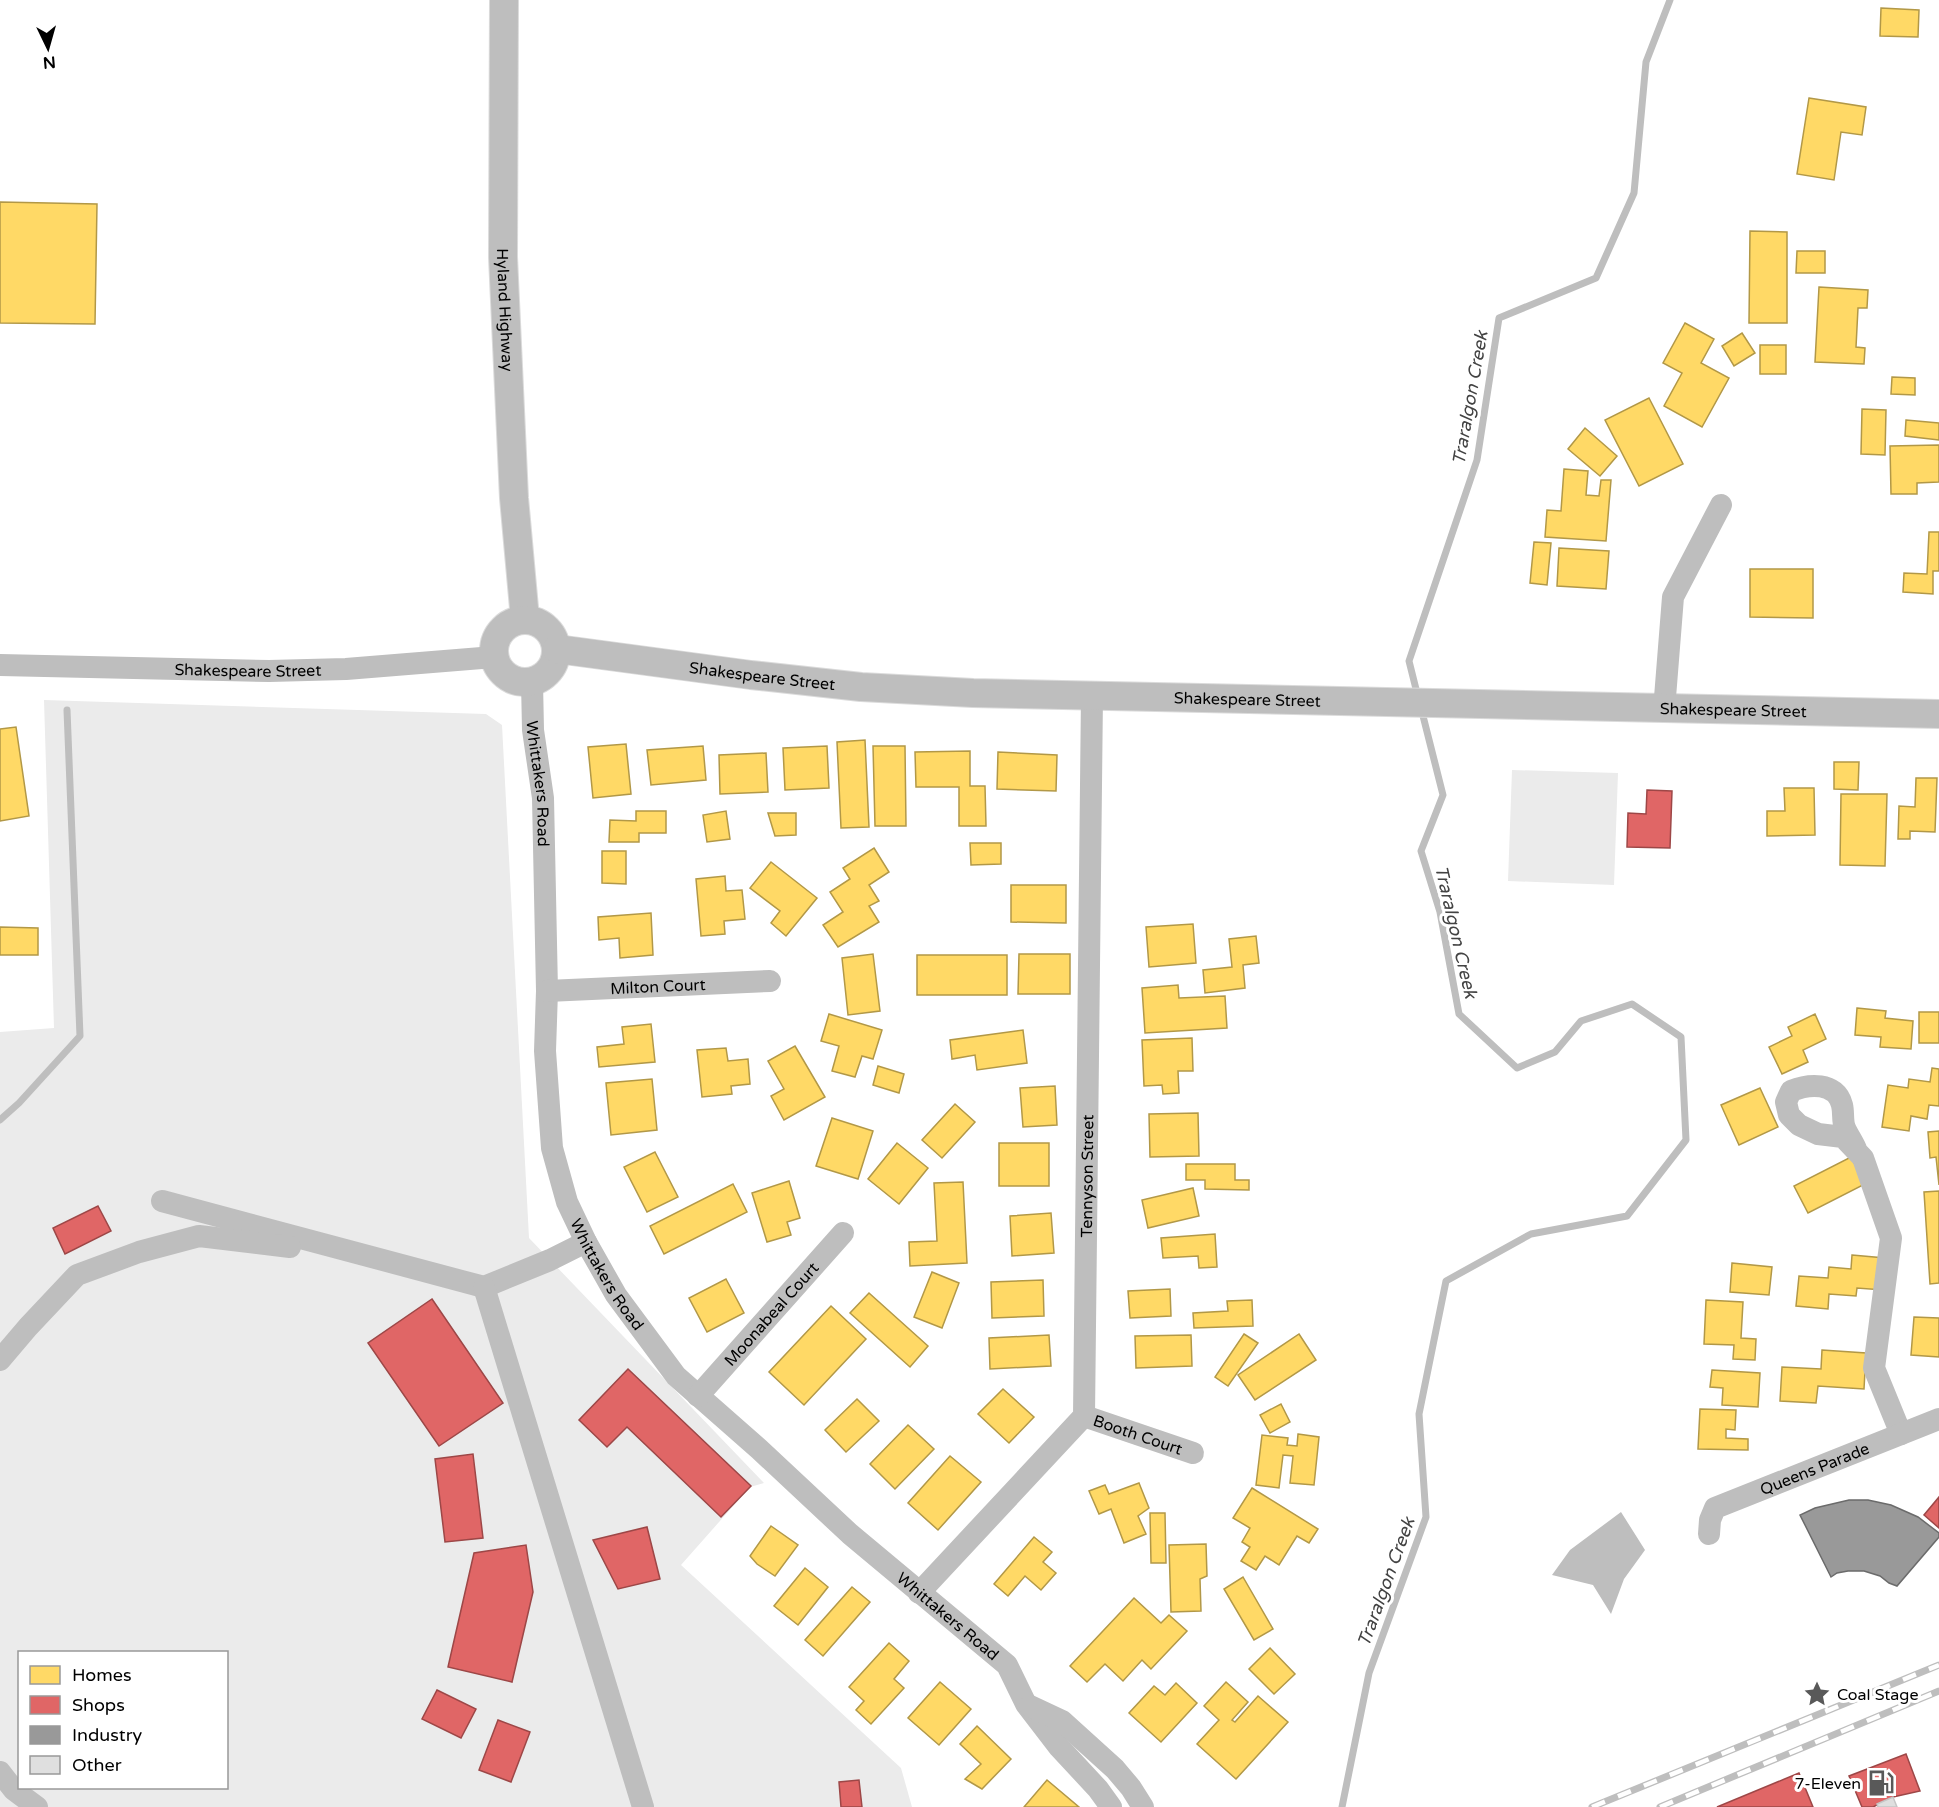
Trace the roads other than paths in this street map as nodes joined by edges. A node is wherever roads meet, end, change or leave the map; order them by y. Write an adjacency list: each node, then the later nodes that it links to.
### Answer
1 (504, 0): 3 (main road, Hyland Highway)
2 (1720, 505): 9 (street)
3 (525, 620): 4 (main road); 5 (main road)
4 (557, 649): 7 (main road); 8 (main road, Shakespeare Street)
5 (494, 657): 6 (street, Shakespeare Street); 7 (main road)
6 (0, 665)
7 (532, 682): 12 (street, Whittakers Road)
8 (1092, 695): 9 (main road, Shakespeare Street); 21 (street, Tennyson Street)
9 (1664, 710): 10 (main road, Shakespeare Street)
10 (1939, 714)
11 (770, 981): 12 (street, Milton Court)
12 (547, 991): 16 (street, Whittakers Road)
13 (1856, 1149): 23 (street)
14 (162, 1201): 17 (street)
15 (843, 1233): 20 (street, Moonabeal Court)
16 (586, 1242): 18 (street); 20 (street, Whittakers Road)
17 (392, 1262): 18 (street); 19 (street)
18 (484, 1287): 31 (street)
19 (0, 1360)
20 (698, 1396): 26 (street, Whittakers Road)
21 (1084, 1416): 24 (street, Booth Court); 26 (street)
22 (1939, 1419): 23 (street, Queens Parade)
23 (1901, 1434): 25 (street, Queens Parade)
24 (1193, 1452)
25 (1709, 1534)
26 (919, 1593): 27 (street, Whittakers Road)
27 (1026, 1704): 29 (street); 32 (street, Whittakers Road)
28 (0, 1772): 30 (street)
29 (1131, 1797): 33 (street)
30 (37, 1807)
31 (643, 1807)
32 (1111, 1807)
33 (1143, 1807)

